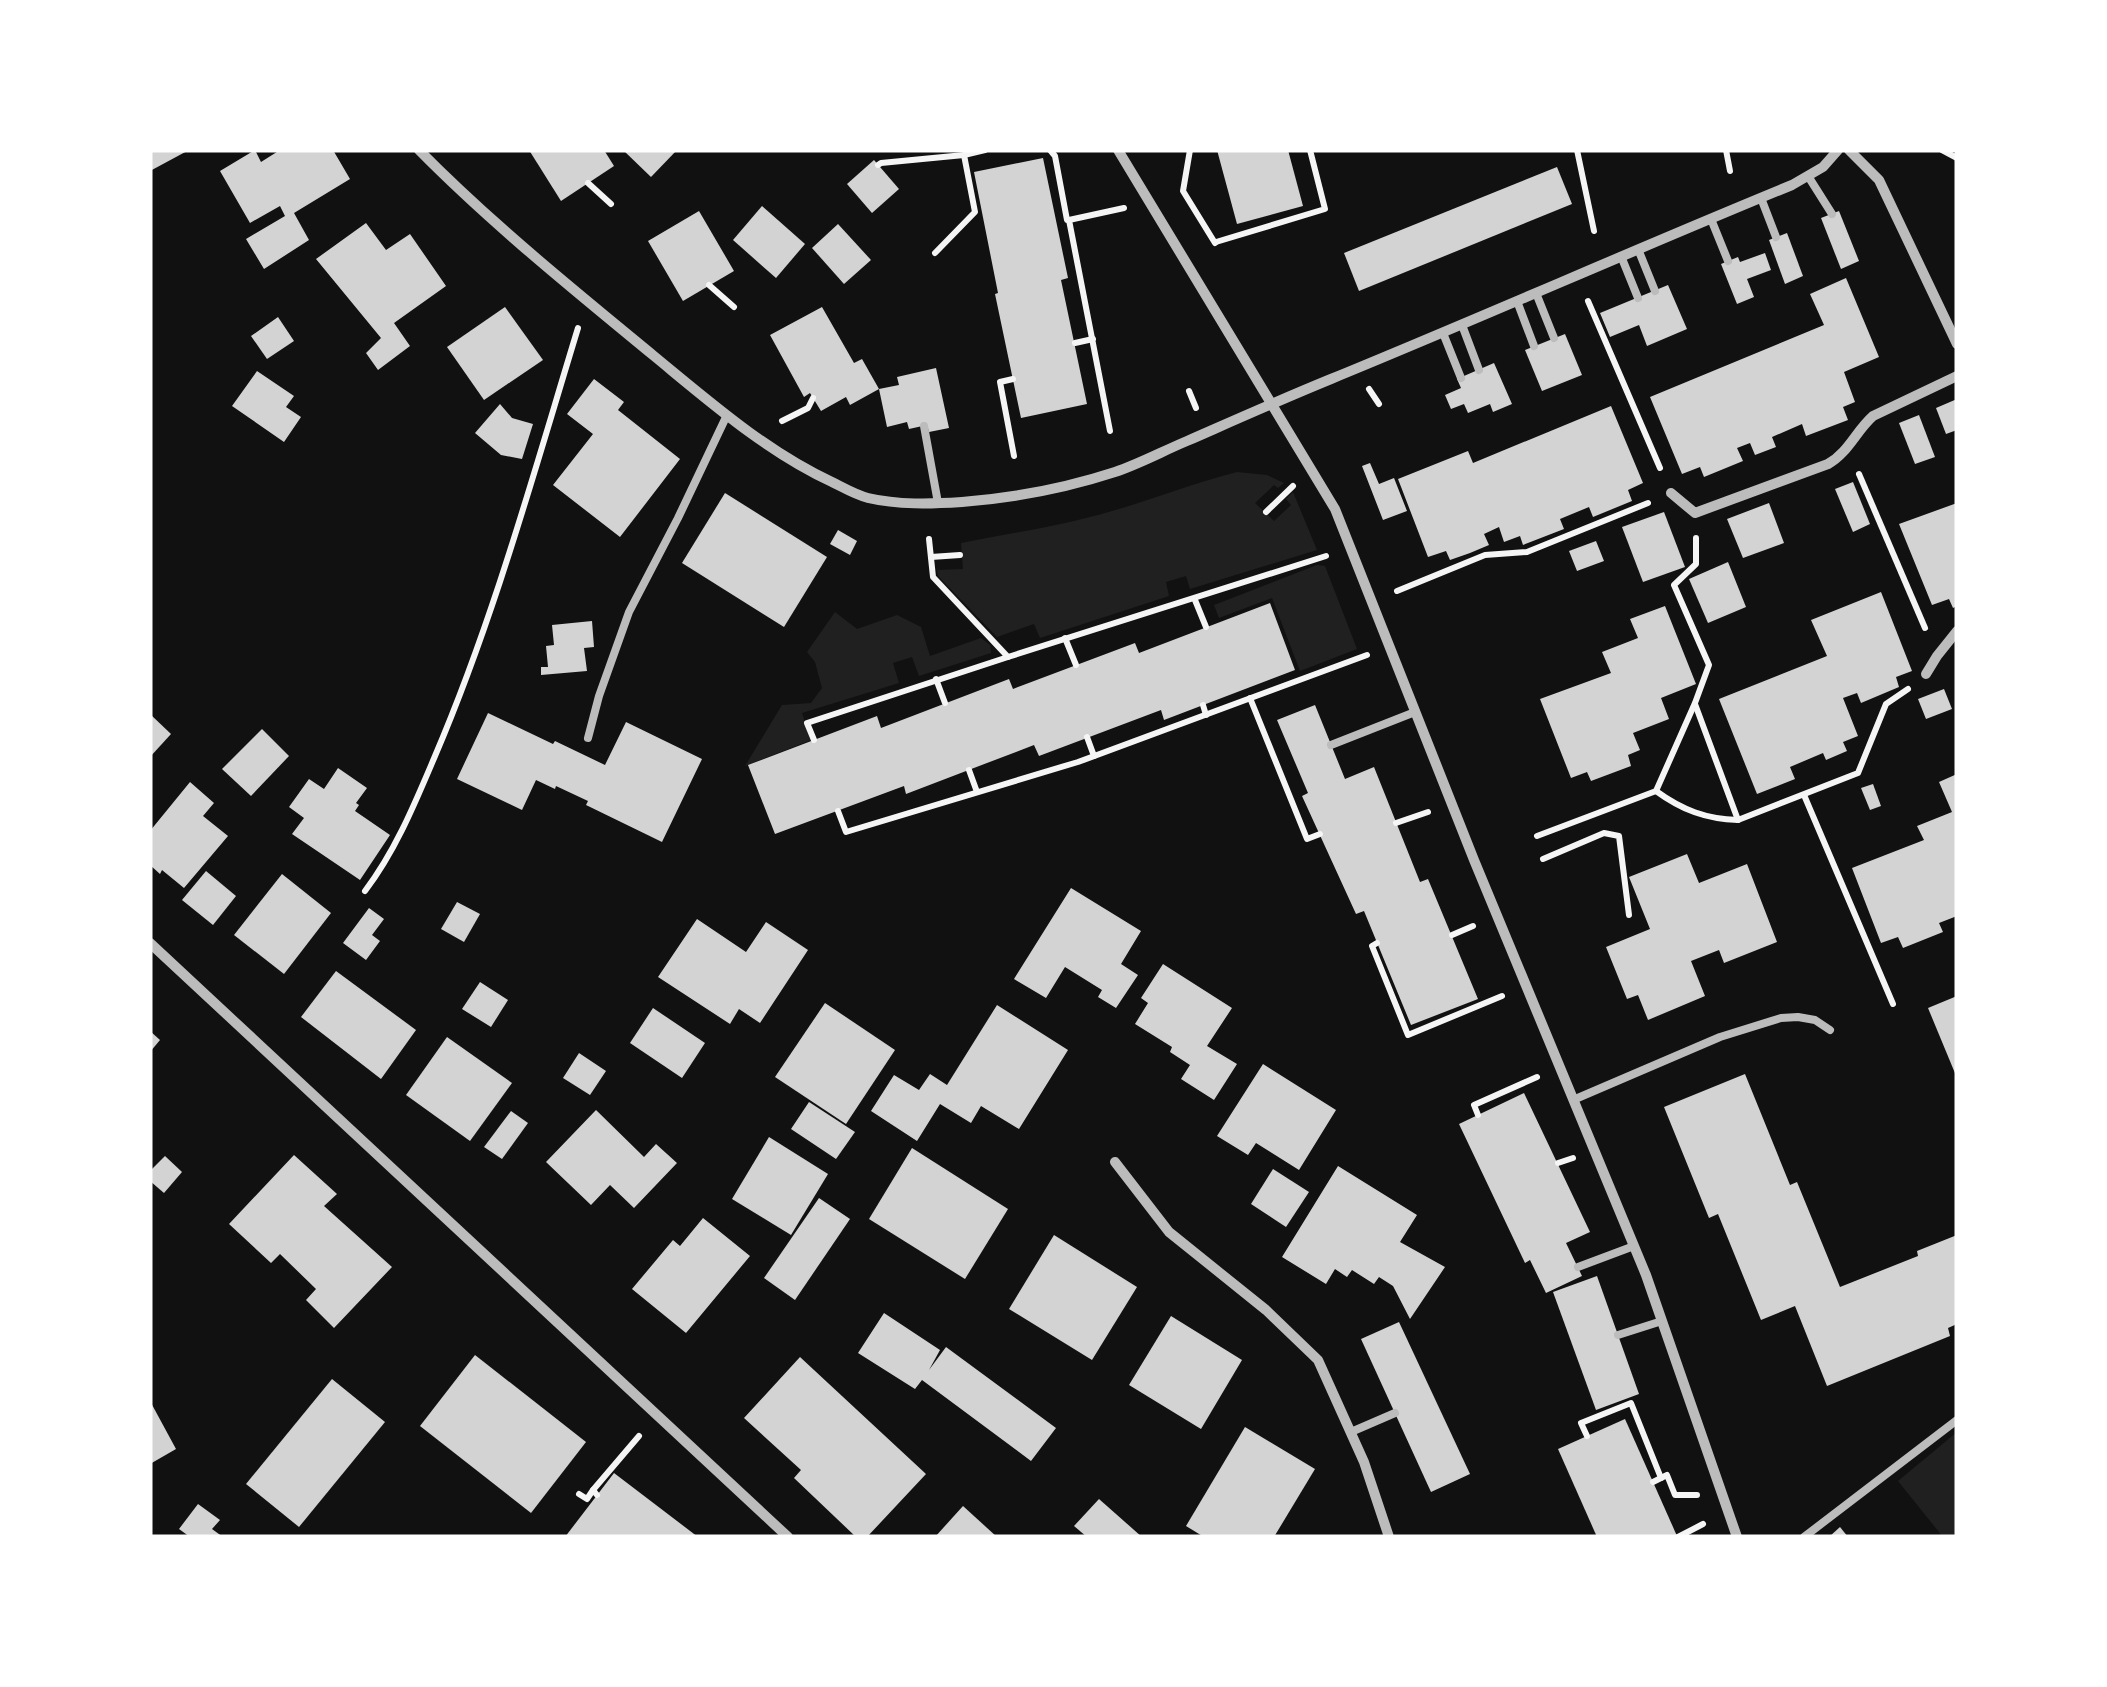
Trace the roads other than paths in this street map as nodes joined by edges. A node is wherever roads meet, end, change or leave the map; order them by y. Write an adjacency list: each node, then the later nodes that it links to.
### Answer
1 (419, 150): 26 (street)
2 (1118, 150): 25 (street)
3 (1838, 150): 5 (street)
4 (1849, 150): 20 (street)
5 (1808, 176): 6 (street); 7 (lane)
6 (1761, 198): 8 (street); 9 (lane)
7 (1832, 214)
8 (1710, 219): 10 (street); 12 (lane)
9 (1776, 237)
10 (1638, 248): 11 (street); 13 (lane)
11 (1621, 256): 14 (street); 15 (lane)
12 (1728, 261)
13 (1655, 291)
14 (1536, 292): 16 (street); 19 (lane)
15 (1638, 298)
16 (1517, 301): 17 (street); 21 (lane)
17 (1462, 326): 18 (street); 22 (lane)
18 (1443, 333): 24 (lane); 25 (street)
19 (1554, 338)
20 (1957, 344)
21 (1534, 346)
22 (1479, 370)
23 (1957, 376): 28 (street)
24 (1461, 378)
25 (1272, 404): 29 (street); 32 (street)
26 (727, 415): 29 (street); 33 (lane)
27 (924, 426): 29 (lane)
28 (1671, 493)
29 (938, 503)
30 (1957, 631): 31 (street)
31 (1926, 674)
32 (1415, 712): 34 (lane); 37 (street)
33 (588, 738)
34 (1330, 744)
35 (150, 943): 46 (street)
36 (1830, 1030): 37 (lane)
37 (1573, 1100): 39 (street)
38 (1115, 1162): 45 (street)
39 (1634, 1246): 40 (lane); 41 (street)
40 (1578, 1267)
41 (1662, 1321): 42 (lane); 48 (street)
42 (1618, 1335)
43 (1395, 1413): 45 (lane)
44 (1957, 1420): 49 (lane)
45 (1351, 1432): 47 (street)
46 (788, 1537)
47 (1389, 1537)
48 (1737, 1537)
49 (1804, 1537)

